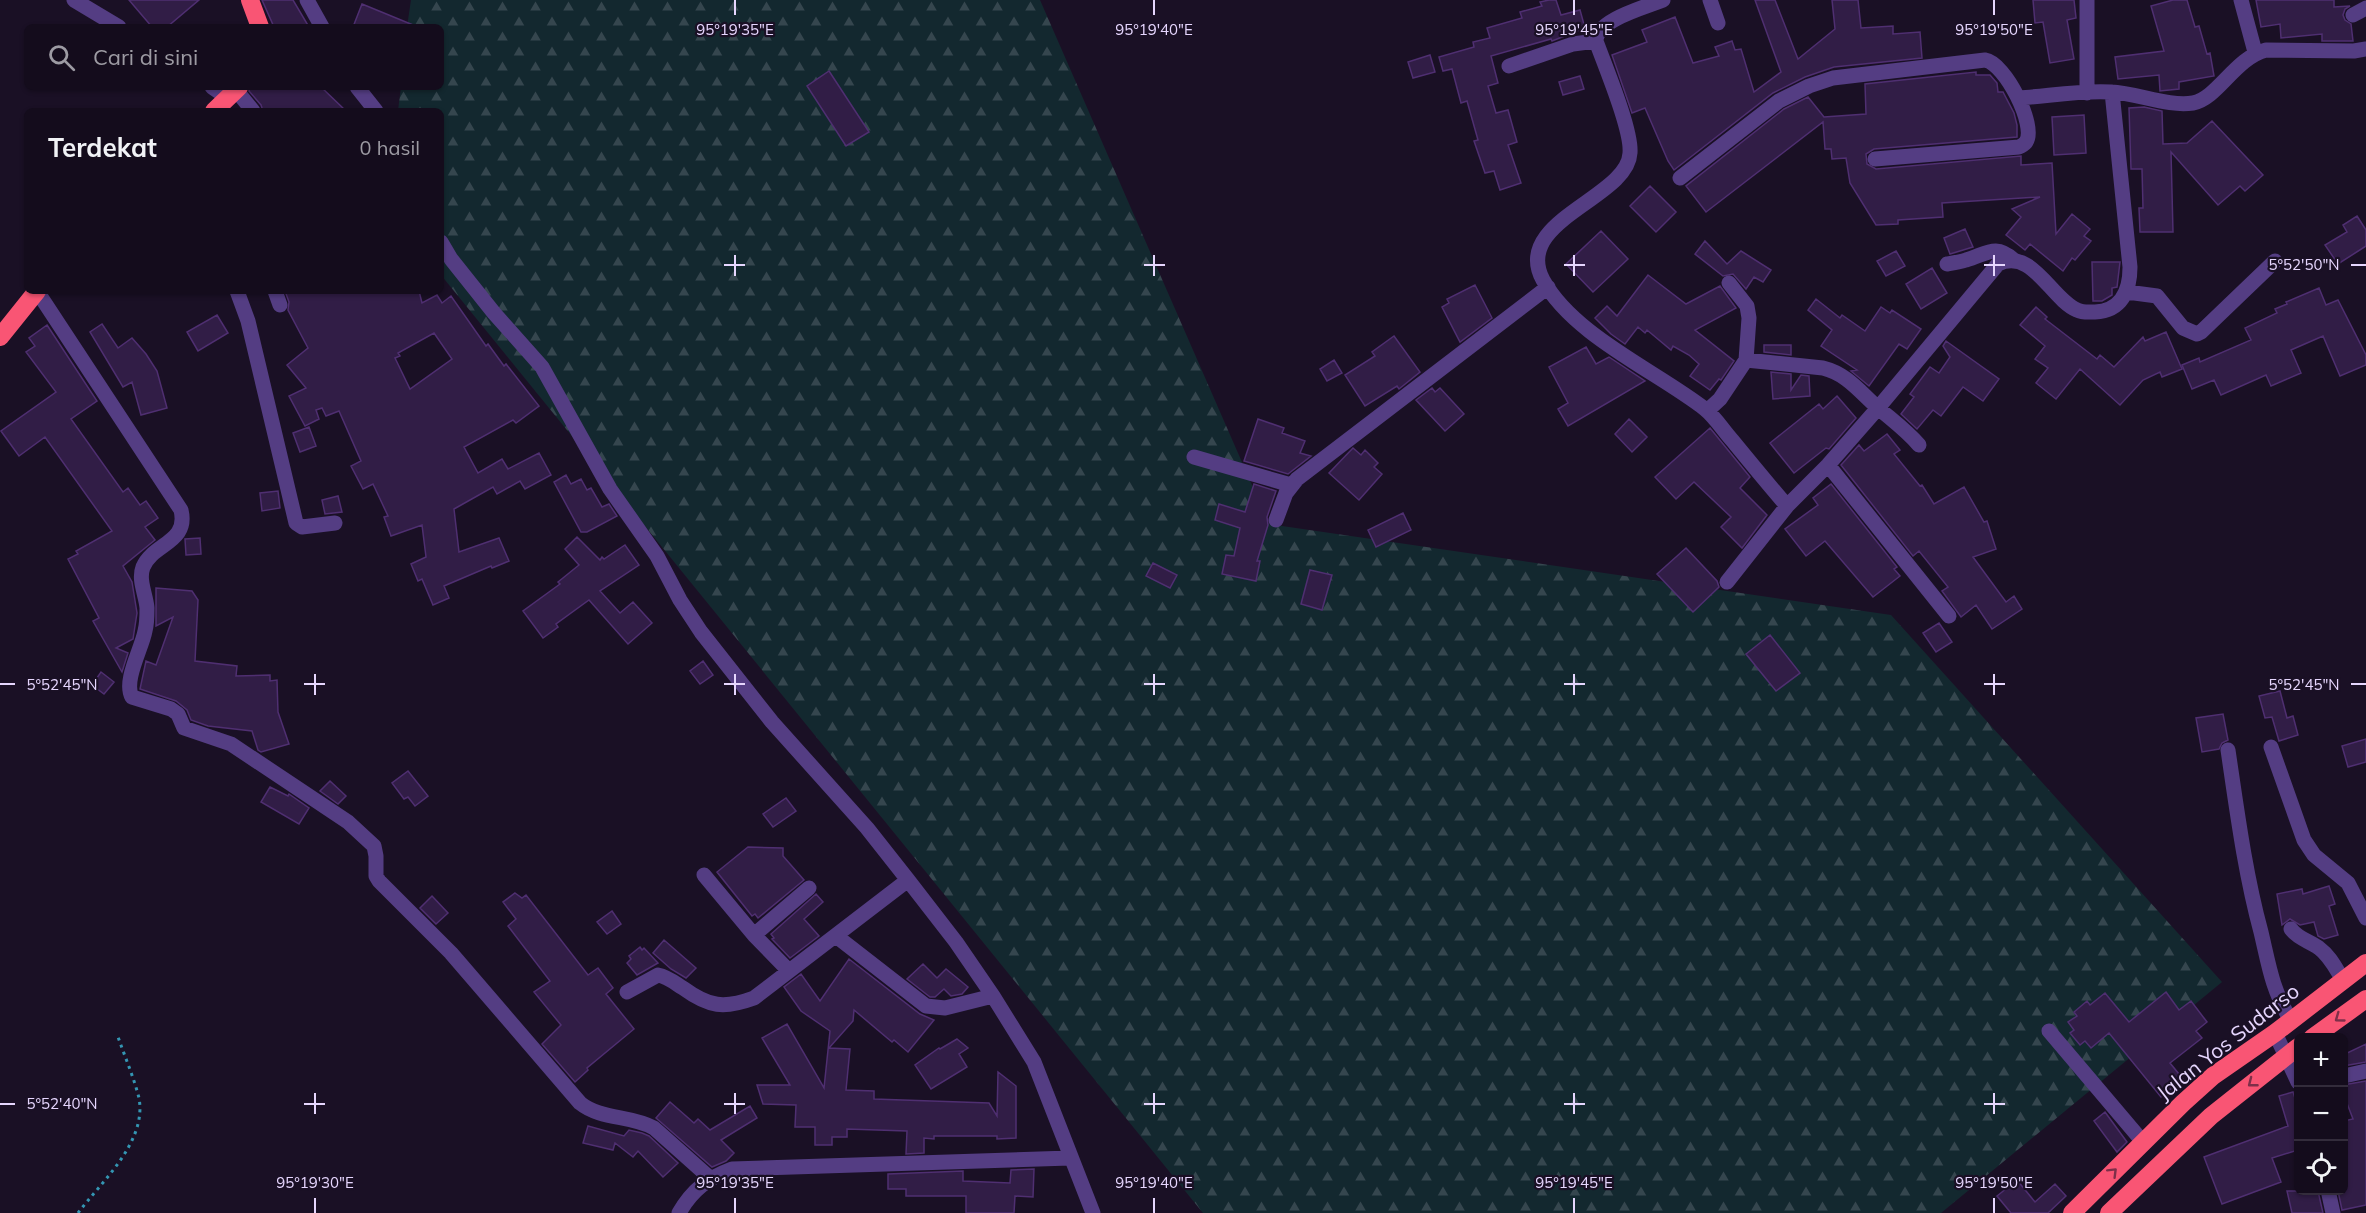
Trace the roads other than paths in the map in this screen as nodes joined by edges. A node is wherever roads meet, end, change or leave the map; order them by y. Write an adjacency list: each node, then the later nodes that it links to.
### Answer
1 (74, 0): 9 (street)
2 (250, 0): 10 (highway)
3 (307, 0): 11 (street)
4 (1663, 0): 12 (street)
5 (1710, 0): 8 (street)
6 (2087, 0): 19 (street)
7 (2241, 0): 14 (street)
8 (1718, 23)
9 (114, 24)
10 (259, 24)
11 (320, 24)
12 (1596, 41): 15 (street); 31 (street)
13 (2366, 49): 14 (street)
14 (2255, 52): 18 (street)
15 (1509, 66)
16 (359, 90): 23 (street)
17 (234, 92): 21 (highway); 22 (street)
18 (2112, 92): 19 (street); 32 (street)
19 (2087, 93): 20 (street)
20 (2019, 99): 24 (street); 25 (street)
21 (217, 108)
22 (249, 108)
23 (374, 108)
24 (1875, 159)
25 (1680, 178)
26 (444, 247): 52 (street)
27 (2014, 260): 29 (street); 32 (street); 38 (street)
28 (2275, 261): 32 (street)
29 (1947, 264)
30 (1729, 283): 37 (street)
31 (1548, 287): 39 (street); 43 (street)
32 (2127, 292)
33 (35, 294): 36 (highway)
34 (39, 294): 73 (street)
35 (238, 294): 46 (street)
36 (0, 337)
37 (1746, 360): 38 (street); 39 (street)
38 (1878, 408): 40 (street); 42 (street)
39 (1707, 411): 44 (street)
40 (1919, 445)
41 (1194, 457): 43 (street)
42 (1828, 465): 44 (street); 48 (street)
43 (1291, 484): 45 (street)
44 (1787, 506): 47 (street)
45 (1276, 520)
46 (335, 524)
47 (1727, 582)
48 (1948, 616)
49 (2271, 747): 54 (street)
50 (2228, 750): 64 (street)
51 (704, 875): 56 (street)
52 (908, 880): 57 (street); 62 (street)
53 (809, 888): 56 (street)
54 (2366, 918)
55 (2291, 929): 60 (street)
56 (754, 935): 59 (street)
57 (836, 936): 59 (street); 62 (street)
58 (2366, 963): 60 (highway, Jalan Yos Sudarso)
59 (789, 970): 61 (street)
60 (2343, 980): 64 (highway, Jalan Yos Sudarso)
61 (627, 992)
62 (993, 996): 72 (street)
63 (2366, 999): 67 (highway, one-way to 67)
64 (2290, 1019): 66 (highway, Jalan Yos Sudarso)
65 (2049, 1031): 71 (street)
66 (2275, 1033): 68 (street); 71 (highway, Jalan Yos Sudarso)
67 (2319, 1033)
68 (2292, 1052): 78 (highway, one-way to 78)
69 (2366, 1071): 70 (street)
70 (2348, 1075)
71 (2143, 1142): 77 (highway, Jalan Yos Sudarso, one-way to 71)
72 (1070, 1158): 73 (street); 76 (street)
73 (710, 1178): 75 (street)
74 (2329, 1195): 79 (street)
75 (679, 1213)
76 (1093, 1213)
77 (2072, 1213)
78 (2109, 1213)
79 (2333, 1213)

